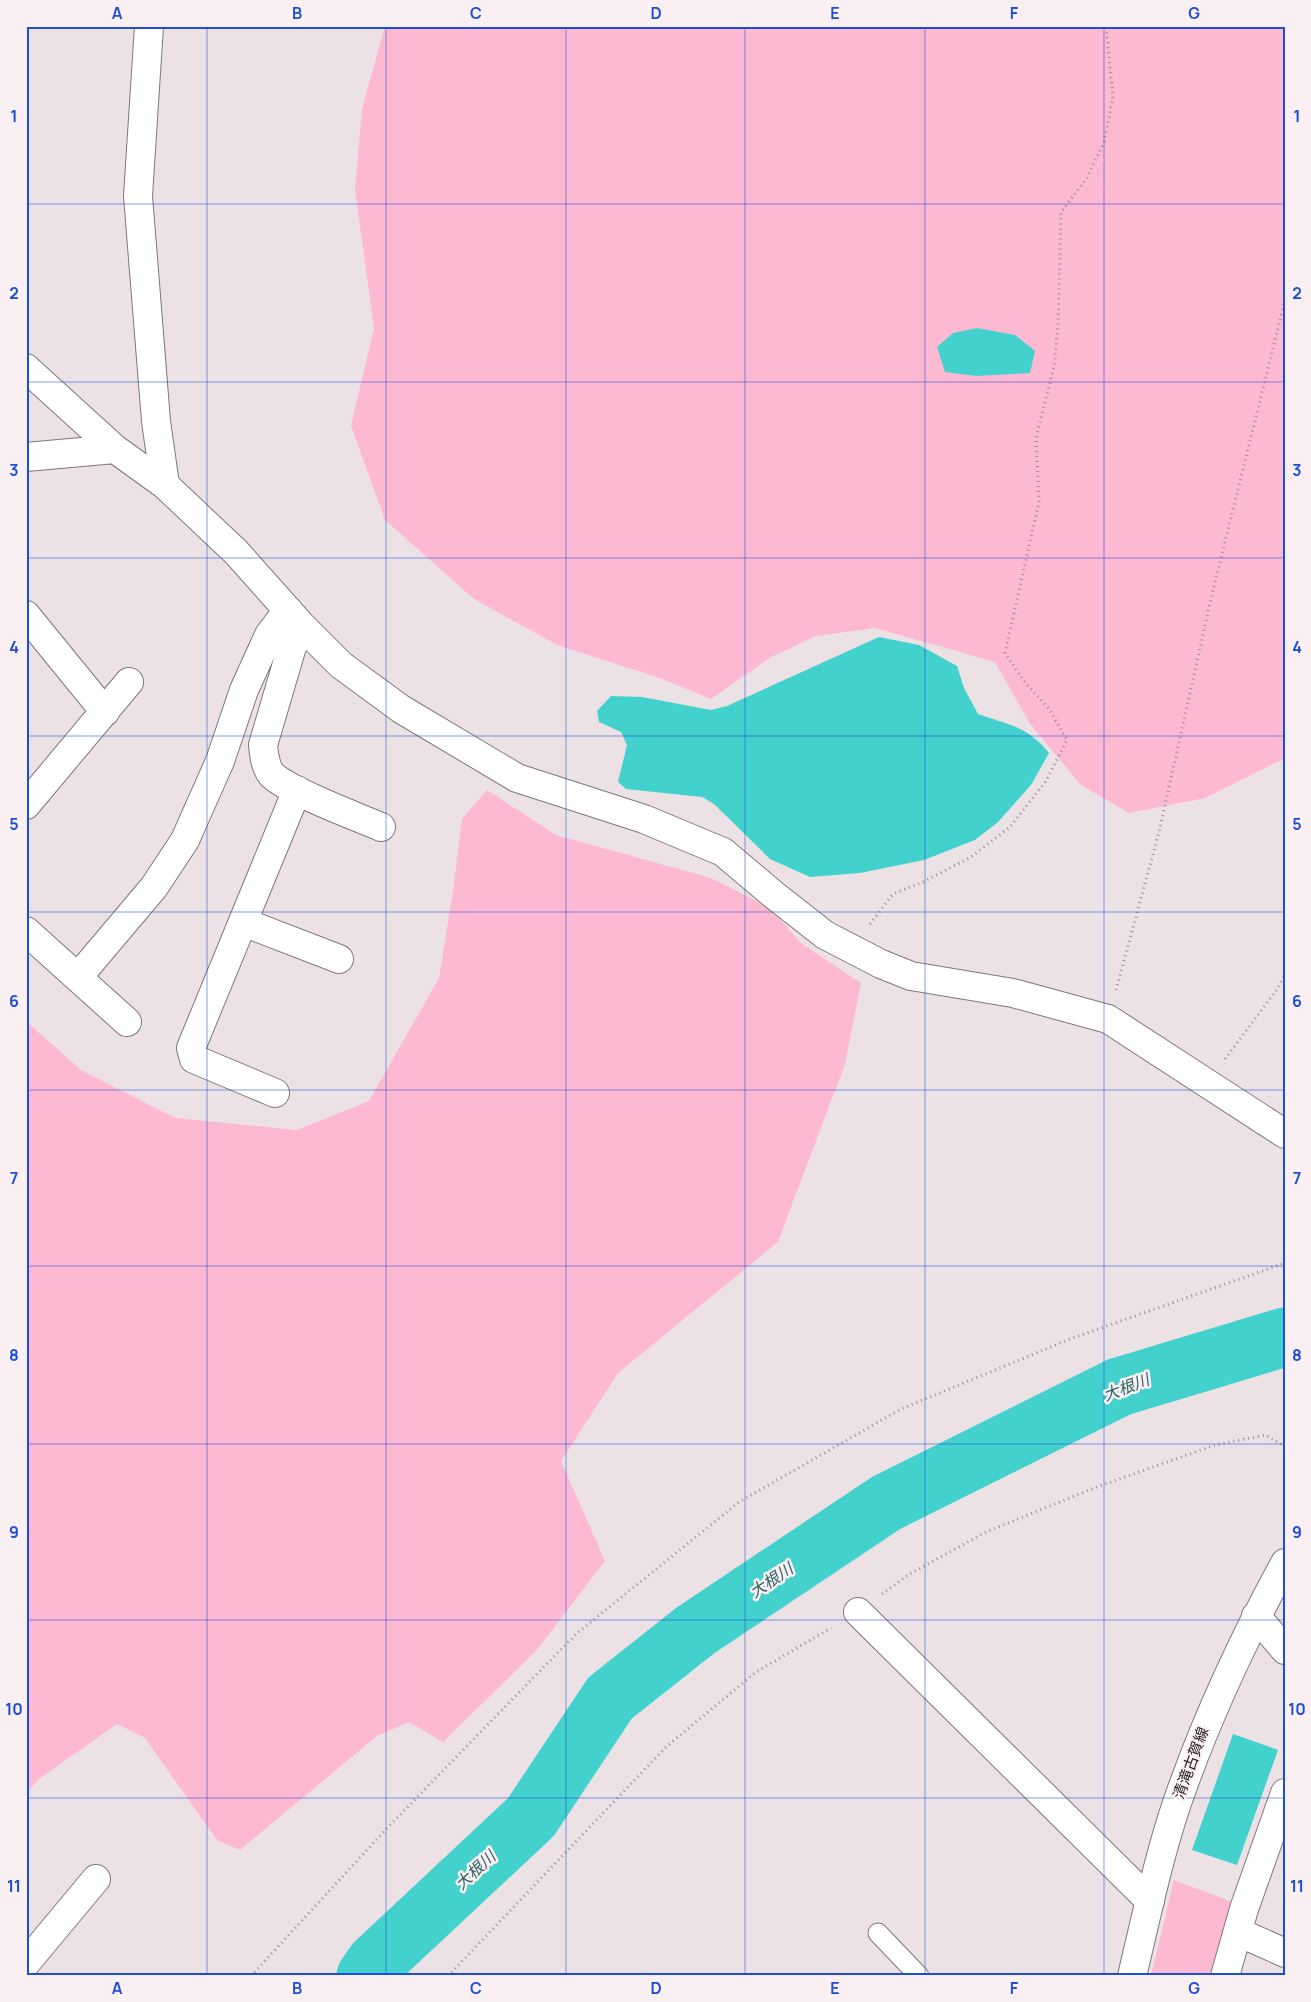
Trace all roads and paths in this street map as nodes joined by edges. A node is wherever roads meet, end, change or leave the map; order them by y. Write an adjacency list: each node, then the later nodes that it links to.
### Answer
1 (149, 26): 7 (street)
2 (1106, 26): 17 (path)
3 (1285, 300): 21 (path)
4 (26, 368): 5 (street)
5 (114, 449): 6 (street); 7 (street)
6 (26, 457)
7 (165, 485): 9 (street)
8 (26, 614): 11 (street)
9 (294, 618): 12 (street); 17 (street); 20 (street)
10 (129, 682): 11 (street)
11 (105, 712): 13 (street)
12 (297, 790): 14 (street); 15 (street)
13 (26, 805)
14 (381, 827)
15 (243, 922): 18 (street); 24 (street)
16 (26, 931): 20 (street)
17 (860, 953): 21 (street)
18 (339, 959)
19 (1285, 974): 23 (path)
20 (78, 977): 22 (street)
21 (1108, 1019): 23 (street)
22 (127, 1022)
23 (1207, 1084): 25 (street)
24 (275, 1093)
25 (1285, 1134)
26 (1285, 1263): 39 (path)
27 (1285, 1446): 29 (path)
28 (1285, 1563): 30 (street, 清滝古賀線)
29 (858, 1612): 34 (street); 40 (path)
30 (1256, 1616): 31 (street); 34 (street, 清滝古賀線)
31 (1285, 1650)
32 (1285, 1793): 35 (street)
33 (96, 1879): 38 (street)
34 (1150, 1901): 42 (street, 清滝古賀線)
35 (1238, 1932): 37 (street); 43 (street)
36 (878, 1933): 41 (lane)
37 (1285, 1952)
38 (26, 1963)
39 (251, 1976)
40 (448, 1976)
41 (919, 1976)
42 (1132, 1976)
43 (1225, 1976)

